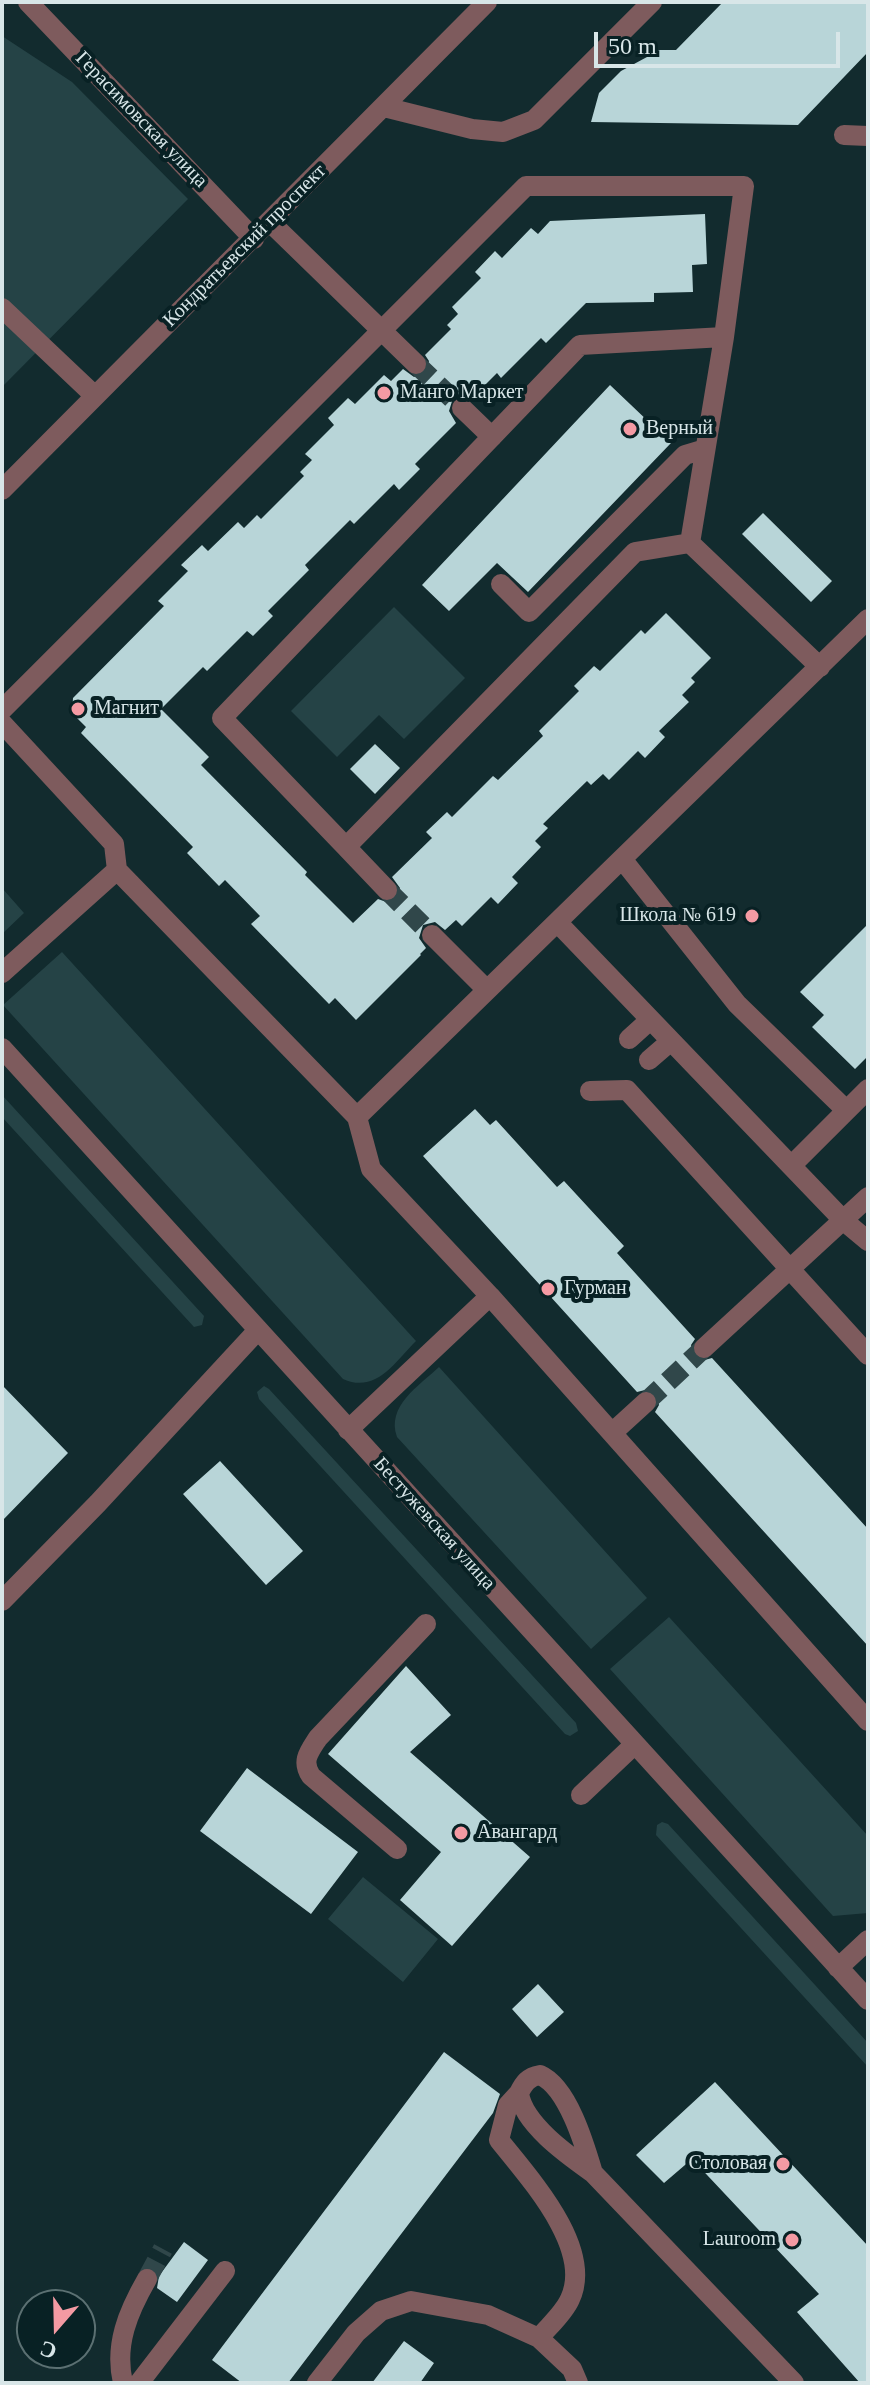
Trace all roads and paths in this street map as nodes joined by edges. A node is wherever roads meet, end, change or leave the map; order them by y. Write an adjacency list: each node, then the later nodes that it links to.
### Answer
1 (28, 2): 8 (street, Герасимовская улица)
2 (487, 2): 4 (street, Кондратьевский проспект)
3 (652, 2): 4 (street)
4 (384, 107): 7 (street, Кондратьевский проспект)
5 (844, 135): 6 (street)
6 (868, 136)
7 (270, 222): 8 (street, Кондратьевский проспект); 10 (street)
8 (254, 239): 13 (street, Кондратьевский проспект)
9 (2, 308): 13 (street)
10 (383, 331): 11 (street); 12 (street); 22 (street)
11 (724, 337): 15 (street); 16 (street)
12 (416, 364)
13 (95, 396): 17 (street, Кондратьевский проспект)
14 (462, 408): 15 (street)
15 (492, 437): 24 (street)
16 (705, 449): 18 (street); 19 (street)
17 (2, 490)
18 (690, 543): 21 (street); 24 (street)
19 (501, 584)
20 (868, 619): 21 (street)
21 (820, 667): 25 (street)
22 (2, 710)
23 (2, 723): 26 (street)
24 (346, 847): 27 (street)
25 (622, 859): 28 (street); 39 (street)
26 (117, 870): 30 (street); 40 (street)
27 (387, 890)
28 (557, 922): 31 (street); 32 (street)
29 (432, 935): 31 (street)
30 (2, 973)
31 (487, 990): 40 (street)
32 (650, 1020): 33 (street); 34 (street)
33 (629, 1039)
34 (671, 1041): 36 (street); 41 (street)
35 (2, 1048): 47 (street, Бестужевская улица)
36 (649, 1060)
37 (868, 1089): 39 (street)
38 (590, 1091): 45 (street)
39 (846, 1110): 41 (street)
40 (357, 1117): 46 (street)
41 (791, 1166): 43 (street)
42 (868, 1197): 43 (street)
43 (844, 1221): 44 (street); 45 (street)
44 (868, 1241)
45 (790, 1270): 48 (street); 49 (street)
46 (490, 1296): 51 (street); 52 (street)
47 (258, 1330): 51 (street, Бестужевская улица); 53 (street)
48 (704, 1348)
49 (868, 1355)
50 (646, 1402): 52 (street)
51 (348, 1430): 56 (street, Бестужевская улица)
52 (612, 1433): 55 (street)
53 (2, 1601)
54 (426, 1624): 58 (street)
55 (868, 1721)
56 (635, 1744): 57 (street); 60 (street, Бестужевская улица)
57 (581, 1795)
58 (397, 1849)
59 (868, 1940): 60 (street)
60 (838, 1968): 61 (street, Бестужевская улица)
61 (868, 2000)
62 (519, 2093): 63 (street); 63 (street); 66 (street)
63 (593, 2173): 71 (street)
64 (225, 2271): 68 (street)
65 (147, 2279): 67 (street)
66 (539, 2338): 69 (street); 70 (street)
67 (123, 2383)
68 (139, 2383)
69 (317, 2383)
70 (578, 2383)
71 (794, 2383)

